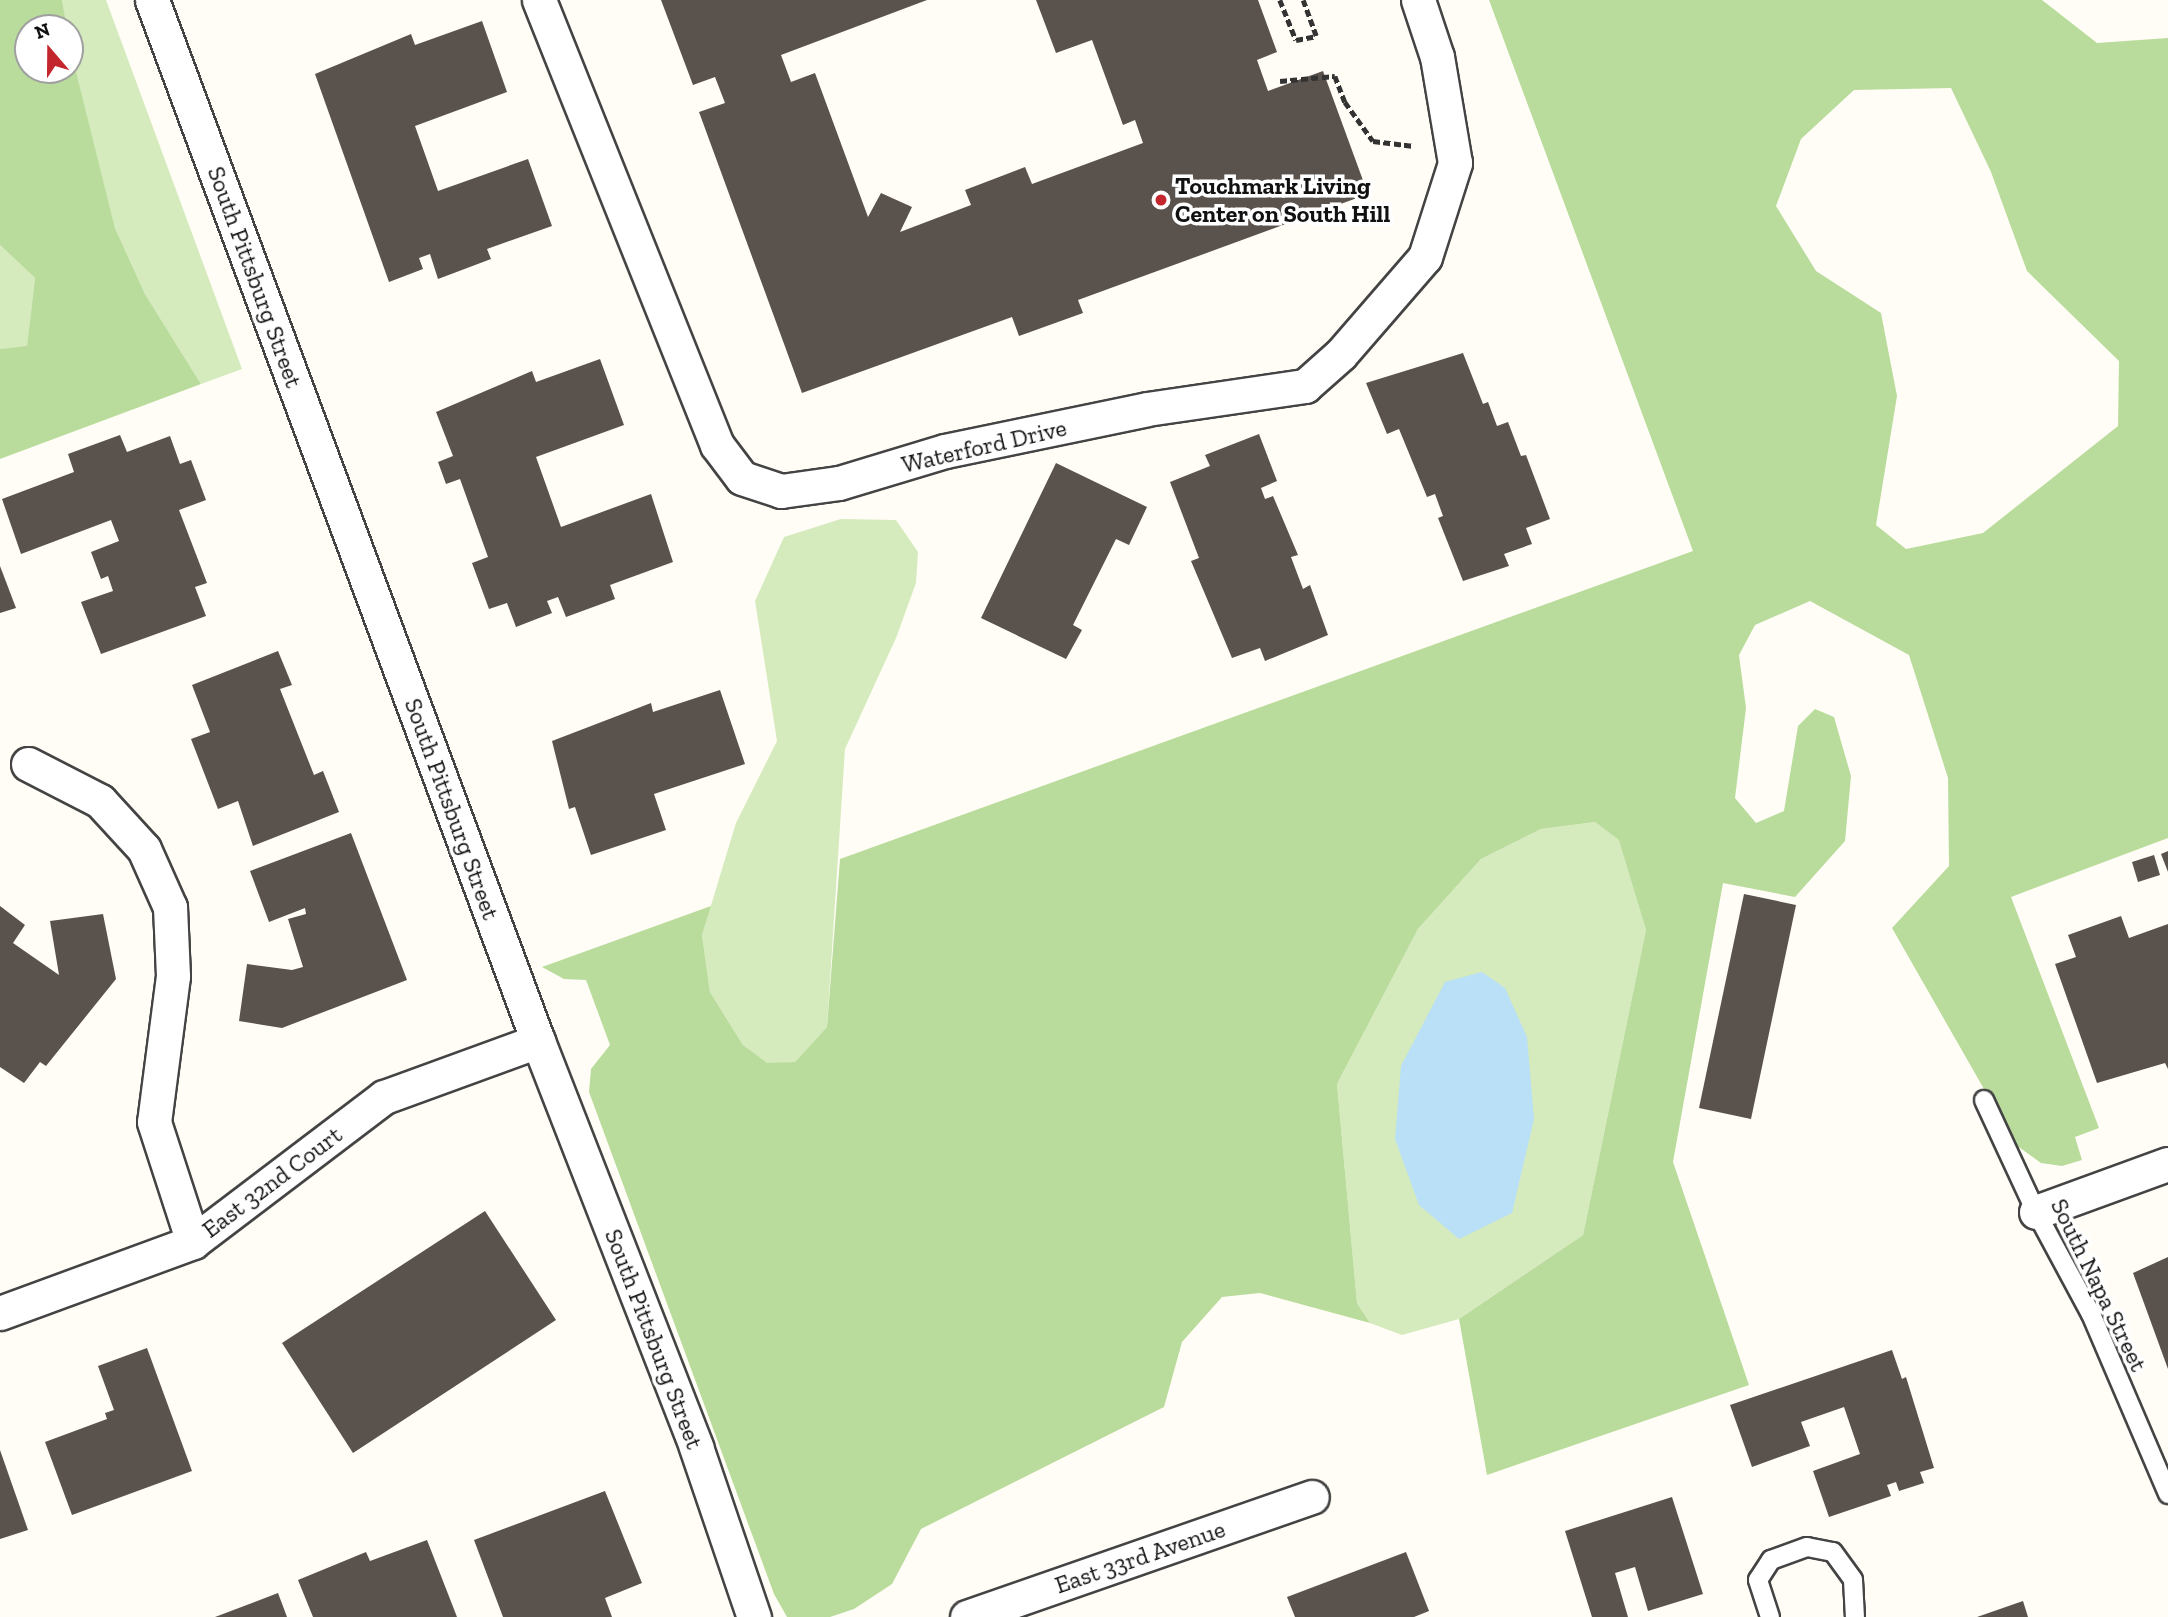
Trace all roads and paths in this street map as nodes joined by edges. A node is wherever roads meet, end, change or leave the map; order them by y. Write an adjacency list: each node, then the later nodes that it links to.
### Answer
1 (152, 0): 9 (street, South Pittsburg Street)
2 (539, 0): 7 (street, Waterford Drive)
3 (1280, 0): 4 (path)
4 (1303, 0)
5 (1418, 0): 7 (street, Waterford Drive)
6 (1280, 81): 7 (path)
7 (1453, 152)
8 (28, 764): 13 (street)
9 (538, 1041): 13 (street, East 32nd Court); 17 (street, South Pittsburg Street)
10 (1984, 1100): 12 (lane, South Napa Street)
11 (2168, 1164): 12 (street)
12 (2036, 1212): 15 (lane, South Napa Street)
13 (193, 1242): 14 (street, East 32nd Court)
14 (0, 1313)
15 (2168, 1494)
16 (1312, 1497): 18 (street, East 33rd Avenue)
17 (754, 1617)
18 (967, 1617)
19 (1770, 1617): 20 (lane)
20 (1855, 1617)

